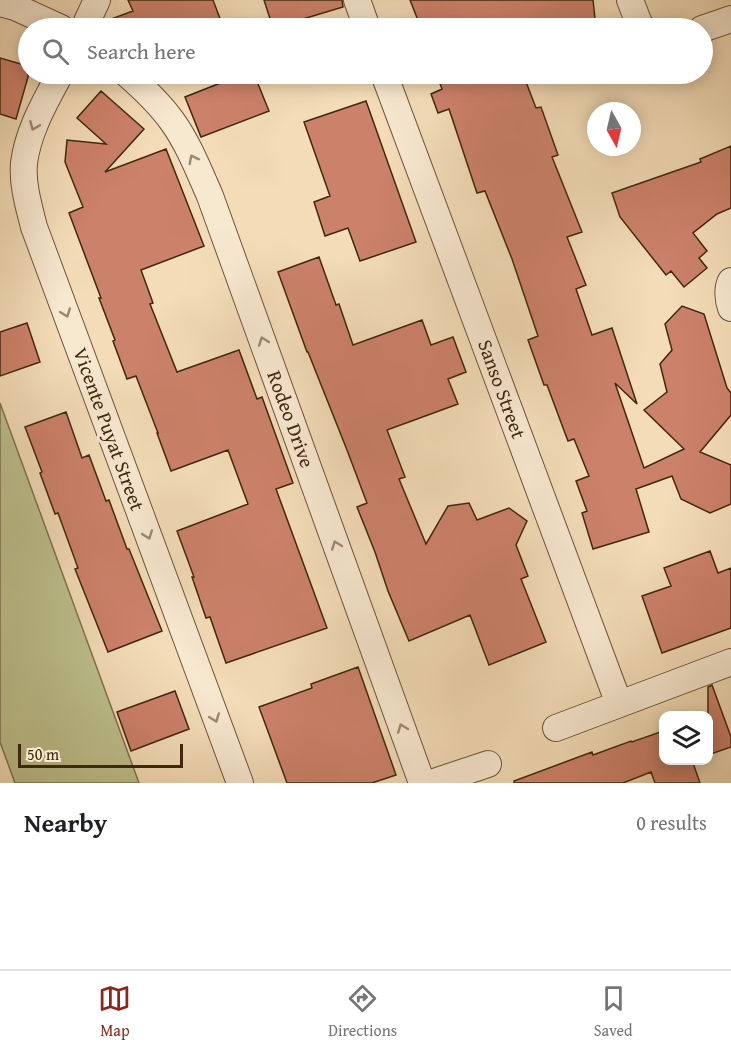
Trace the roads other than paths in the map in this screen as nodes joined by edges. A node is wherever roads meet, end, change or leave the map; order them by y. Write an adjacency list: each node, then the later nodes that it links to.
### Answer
1 (97, 0): 6 (street)
2 (357, 0): 7 (street)
3 (630, 0): 8 (street)
4 (0, 3): 5 (street)
5 (38, 18)
6 (89, 18)
7 (363, 18)
8 (637, 18)
9 (731, 19): 10 (street)
10 (713, 25)
11 (54, 84): 20 (street, Vicente Puyat Street, one-way to 20)
12 (139, 84): 21 (street, Rodeo Drive, one-way to 12)
13 (388, 84): 17 (street, Sanso Street)
14 (731, 281): 15 (street)
15 (731, 308)
16 (731, 662): 17 (street)
17 (619, 704): 18 (street)
18 (556, 728)
19 (488, 764): 22 (street)
20 (240, 783)
21 (422, 783)
22 (431, 783)

